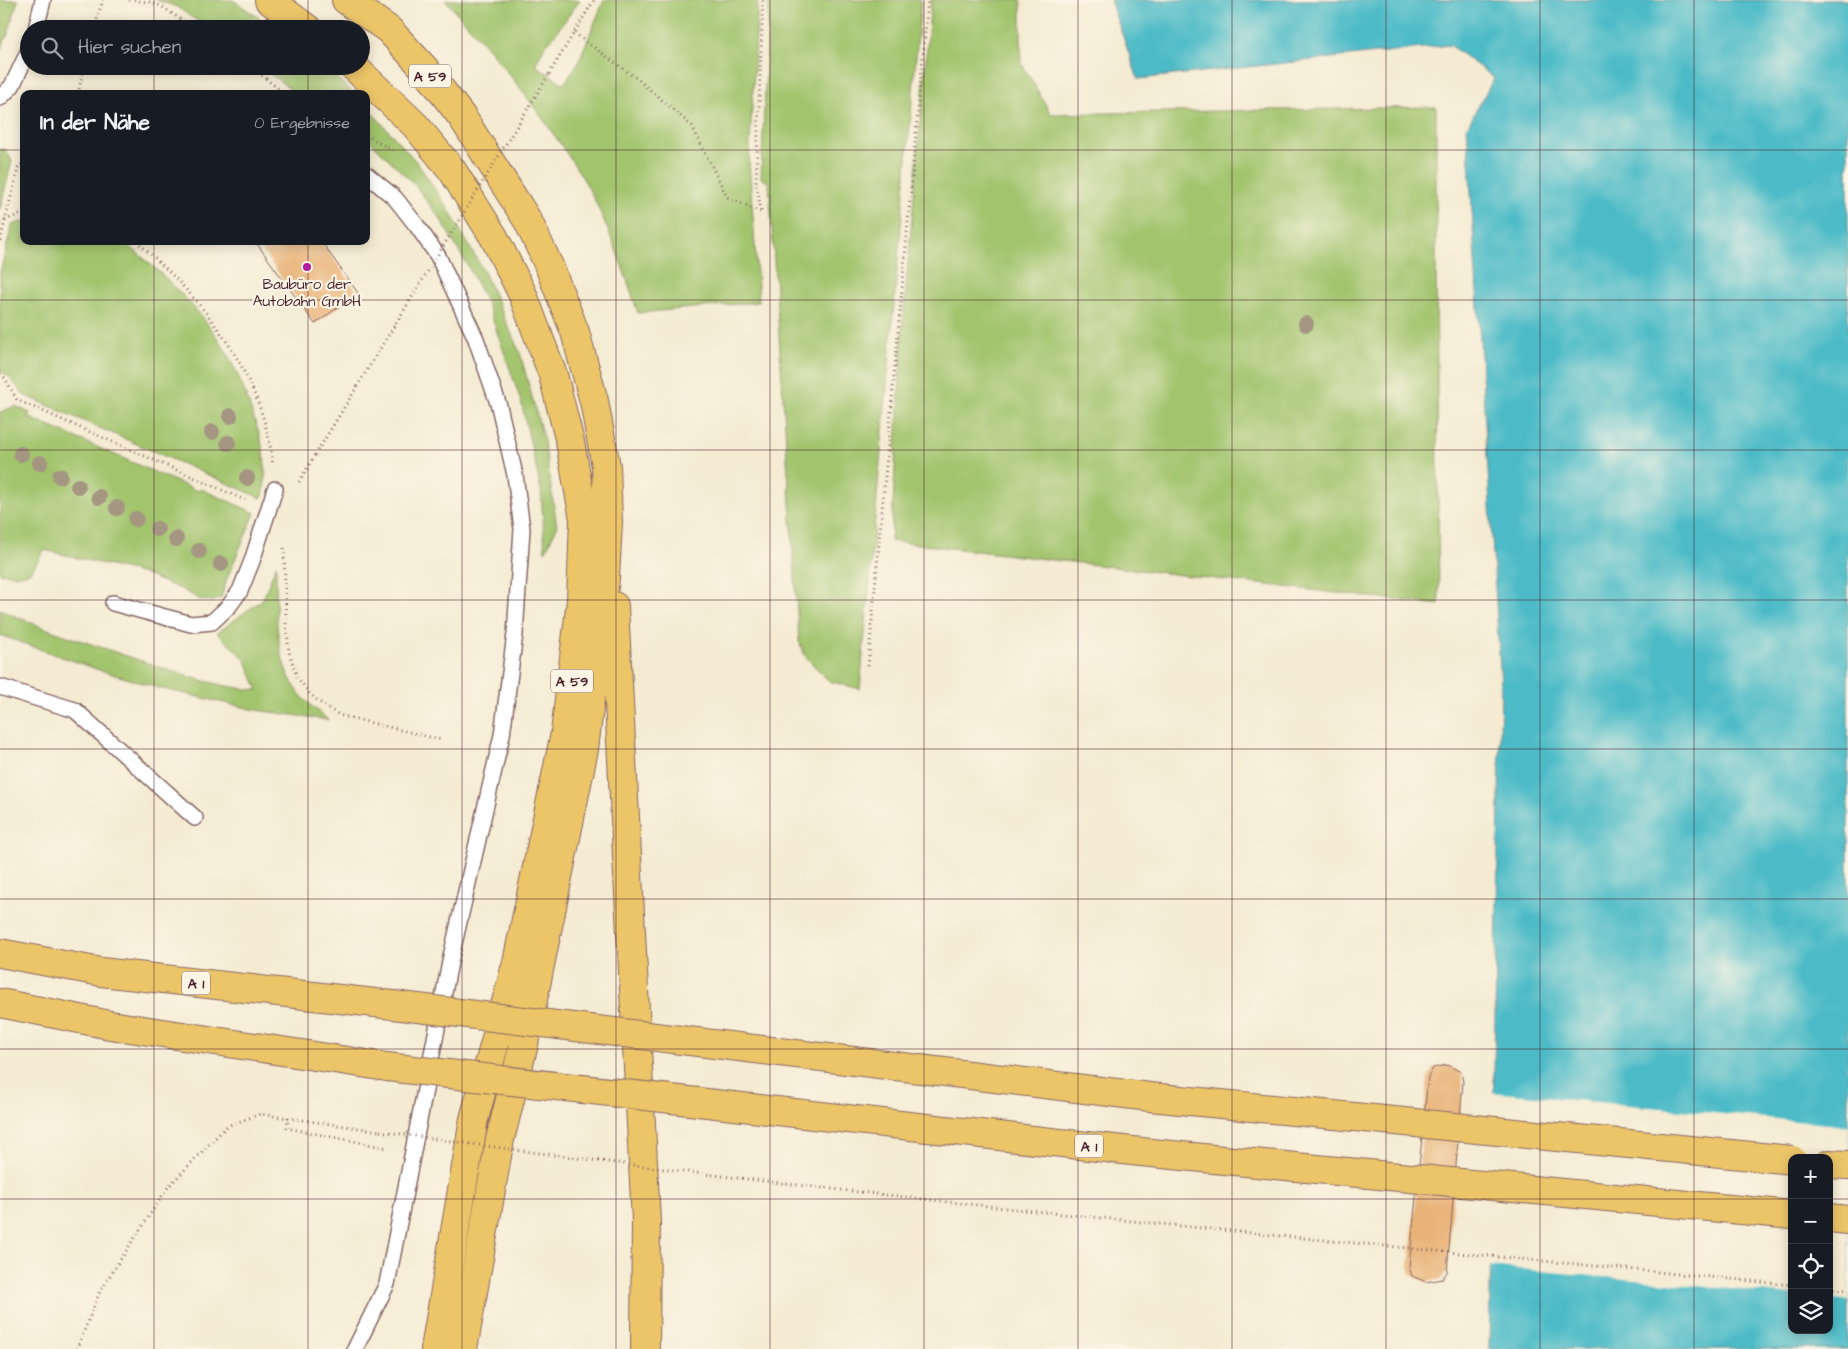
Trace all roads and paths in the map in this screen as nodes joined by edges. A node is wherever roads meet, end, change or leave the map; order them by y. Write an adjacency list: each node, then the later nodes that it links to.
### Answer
1 (43, 0): 9 (lane)
2 (103, 0): 10 (path)
3 (129, 0): 11 (path)
4 (269, 0): 12 (highway)
5 (346, 0): 33 (highway, A 59)
6 (594, 0): 13 (path)
7 (763, 0): 13 (path)
8 (928, 0): 36 (path)
9 (38, 20)
10 (97, 20)
11 (182, 20)
12 (296, 20)
13 (574, 33): 30 (path, bridge)
14 (22, 75): 18 (lane)
15 (82, 75): 19 (path)
16 (261, 75): 20 (path)
17 (362, 75): 55 (highway, A 59)
18 (18, 90): 21 (lane)
19 (79, 90)
20 (280, 90)
21 (0, 98)
22 (20, 165): 25 (path)
23 (370, 177): 54 (lane)
24 (20, 214): 25 (path)
25 (5, 220): 26 (path); 27 (path)
26 (0, 222)
27 (0, 241)
28 (140, 245): 31 (path)
29 (0, 374): 32 (path)
30 (296, 487)
31 (275, 489): 32 (lane)
32 (268, 510): 35 (lane)
33 (608, 522): 56 (highway, A 59); 57 (highway)
34 (284, 541): 38 (path)
35 (113, 603)
36 (868, 666)
37 (0, 687): 39 (lane)
38 (442, 740)
39 (195, 818)
40 (0, 953): 44 (highway, A 1, bridge)
41 (0, 1003): 47 (highway, A 1, bridge)
42 (288, 1117): 43 (path); 50 (path, bridge); 53 (path)
43 (393, 1149)
44 (1788, 1160)
45 (1833, 1164): 46 (highway)
46 (1848, 1166)
47 (1788, 1215)
48 (1833, 1218): 49 (highway)
49 (1848, 1220)
50 (1788, 1285)
51 (1833, 1289): 52 (path)
52 (1848, 1290)
53 (77, 1349)
54 (355, 1349)
55 (434, 1349)
56 (463, 1349)
57 (645, 1349)

